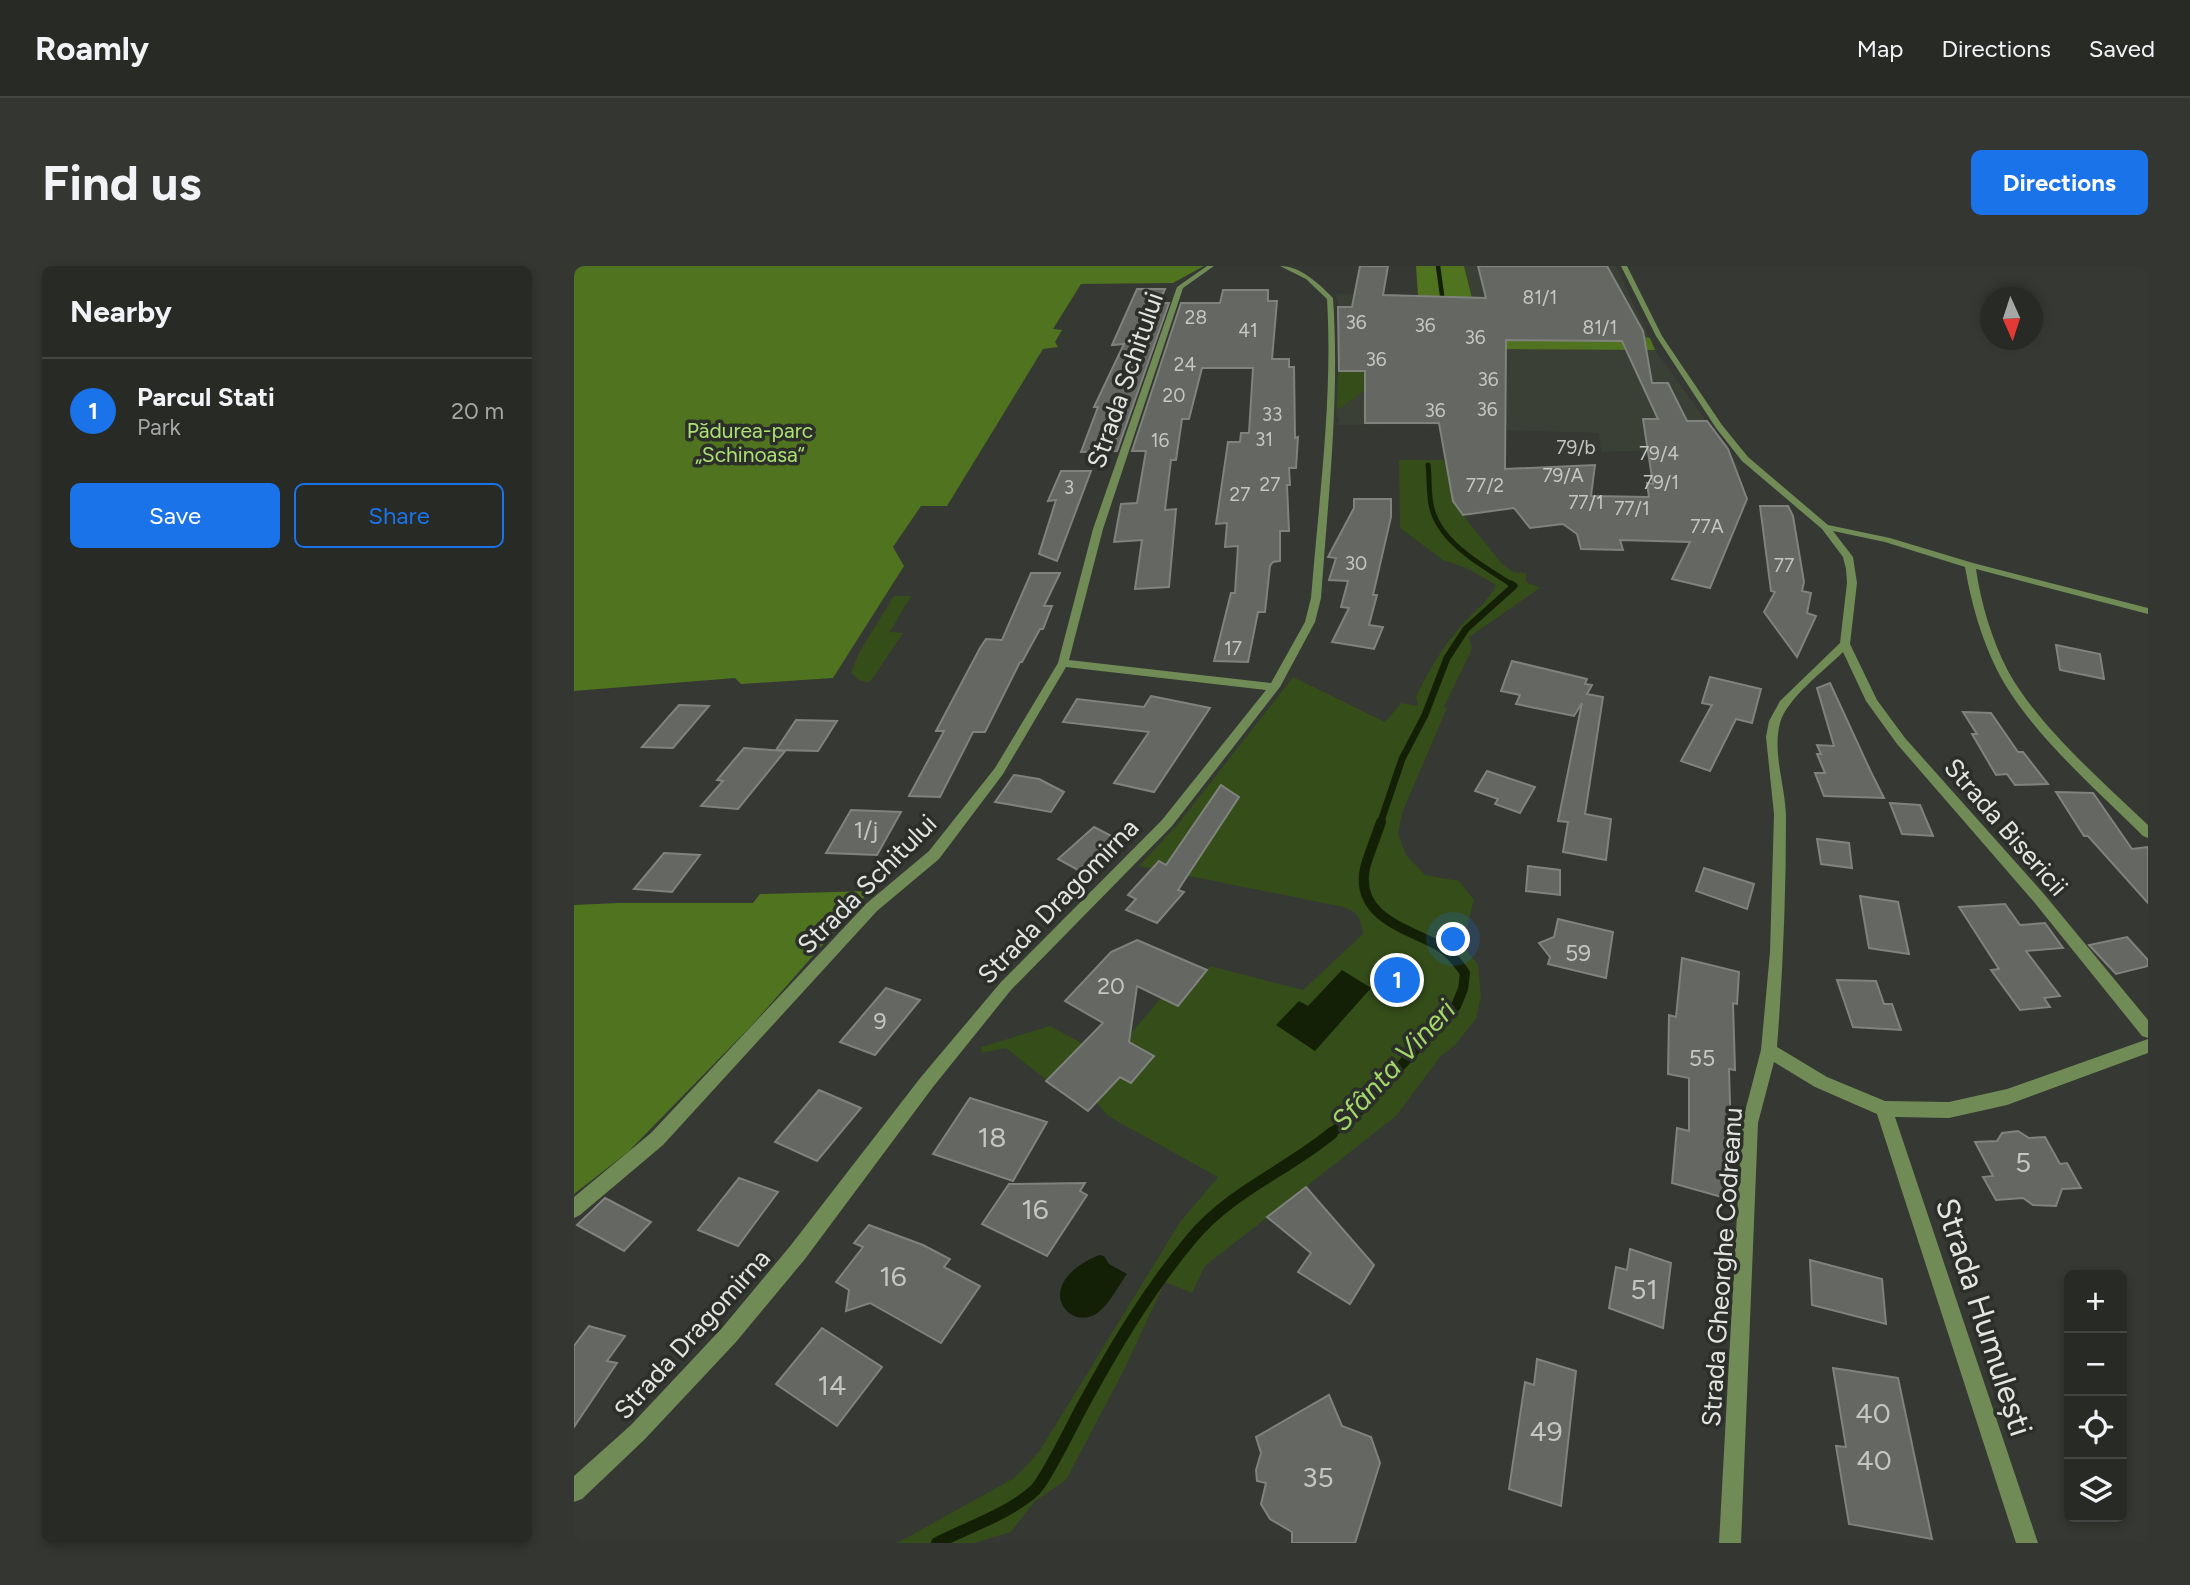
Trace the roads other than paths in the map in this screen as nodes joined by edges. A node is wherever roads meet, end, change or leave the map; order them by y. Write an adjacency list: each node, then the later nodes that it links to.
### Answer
1 (1211, 266): 8 (street, Strada Schitului)
2 (1283, 266): 9 (street, Strada Dragomirna)
3 (1624, 266): 4 (street)
4 (1825, 527): 5 (street); 7 (street)
5 (1970, 565): 6 (street); 10 (street)
6 (2148, 611)
7 (1844, 643): 11 (street, Strada Bisericii); 13 (street, Strada Gheorghe Codreanu)
8 (1063, 663): 9 (street); 15 (street, Strada Schitului)
9 (1275, 687): 16 (street, Strada Dragomirna)
10 (2148, 833)
11 (2148, 1031)
12 (2148, 1046): 14 (street)
13 (1769, 1050): 14 (street); 17 (street, Strada Gheorghe Codreanu)
14 (1884, 1110): 18 (street, Strada Humulești)
15 (574, 1209)
16 (574, 1492)
17 (1730, 1543)
18 (2027, 1543)

